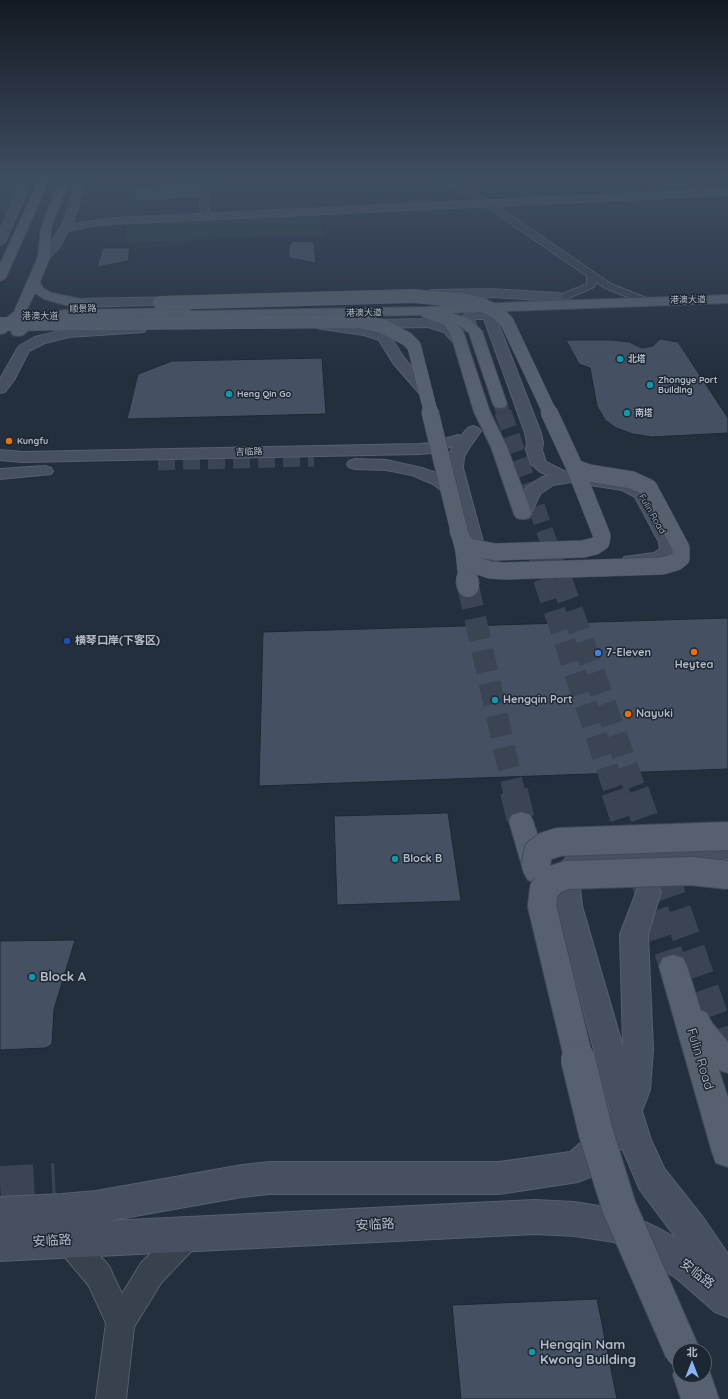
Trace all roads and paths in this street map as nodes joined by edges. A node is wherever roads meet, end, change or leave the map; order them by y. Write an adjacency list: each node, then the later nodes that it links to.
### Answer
1 (45, 243): 5 (main road)
2 (56, 243): 5 (main road)
3 (547, 243): 6 (street)
4 (16, 244): 7 (main road); 8 (main road)
5 (44, 257): 8 (main road)
6 (592, 274): 10 (street); 11 (street)
7 (0, 277)
8 (28, 277): 15 (main road); 21 (main road)
9 (728, 292): 10 (main road, 港澳大道)
10 (628, 295): 11 (main road, 港澳大道); 14 (street)
11 (561, 297): 12 (main road, 港澳大道); 15 (main road)
12 (506, 299): 16 (main road); 18 (main road, 港澳大道)
13 (728, 299): 14 (main road, 港澳大道)
14 (646, 301): 17 (main road, 港澳大道)
15 (82, 303): 16 (main road)
16 (156, 304): 25 (main road); 42 (main road, bridge)
17 (520, 306): 20 (main road, 港澳大道); 27 (main road)
18 (105, 309): 21 (main road, 顺景路)
19 (398, 312): 20 (main road, 港澳大道); 21 (main road, 港澳大道); 28 (main road)
20 (426, 312): 24 (main road)
21 (8, 314): 26 (main road); 27 (main road)
22 (0, 324): 31 (main road, bridge)
23 (322, 325): 25 (main road); 28 (main road); 31 (main road)
24 (471, 327): 32 (main road); 42 (main road, Fulin Road)
25 (134, 329): 30 (main road)
26 (0, 330)
27 (18, 332): 29 (main road)
28 (459, 340): 33 (main road)
29 (0, 375)
30 (0, 388)
31 (425, 391): 44 (main road, bridge)
32 (500, 404)
33 (482, 412): 34 (main road); 42 (main road)
34 (473, 431): 37 (main road, 吉临路); 43 (main road, Fulin Road)
35 (0, 455): 36 (main road, 吉临路)
36 (23, 457): 37 (main road, 吉临路); 38 (main road)
37 (369, 457): 40 (main road, 吉临路); 43 (main road, 吉临路)
38 (0, 461)
39 (158, 462): 40 (main road)
40 (50, 470): 41 (main road, 吉临路)
41 (5, 473)
42 (573, 473): 43 (main road, Fulin Road); 44 (main road, bridge); 45 (main road, bridge)
43 (462, 499)
44 (458, 531): 45 (main road, bridge)
45 (464, 551): 46 (main road, bridge)
46 (468, 586)
47 (521, 821): 50 (main road)
48 (728, 836): 50 (main road, bridge)
49 (728, 850): 62 (main road)
50 (536, 865): 53 (main road, bridge)
51 (728, 875): 53 (main road, bridge)
52 (648, 892): 58 (main road)
53 (542, 906): 65 (main road, bridge)
54 (673, 966): 55 (main road, Fulin Road)
55 (714, 1061): 56 (main road); 57 (main road, Fulin Road)
56 (728, 1099)
57 (728, 1152)
58 (0, 1214)
59 (188, 1234): 60 (main road, 安临路); 63 (main road, 安临路); 64 (street)
60 (68, 1240): 61 (main road, 安临路); 64 (street)
61 (0, 1244)
62 (728, 1294)
63 (728, 1299)
64 (120, 1323): 67 (street)
65 (679, 1343)
66 (695, 1383): 68 (main road)
67 (111, 1399)
68 (700, 1399)

